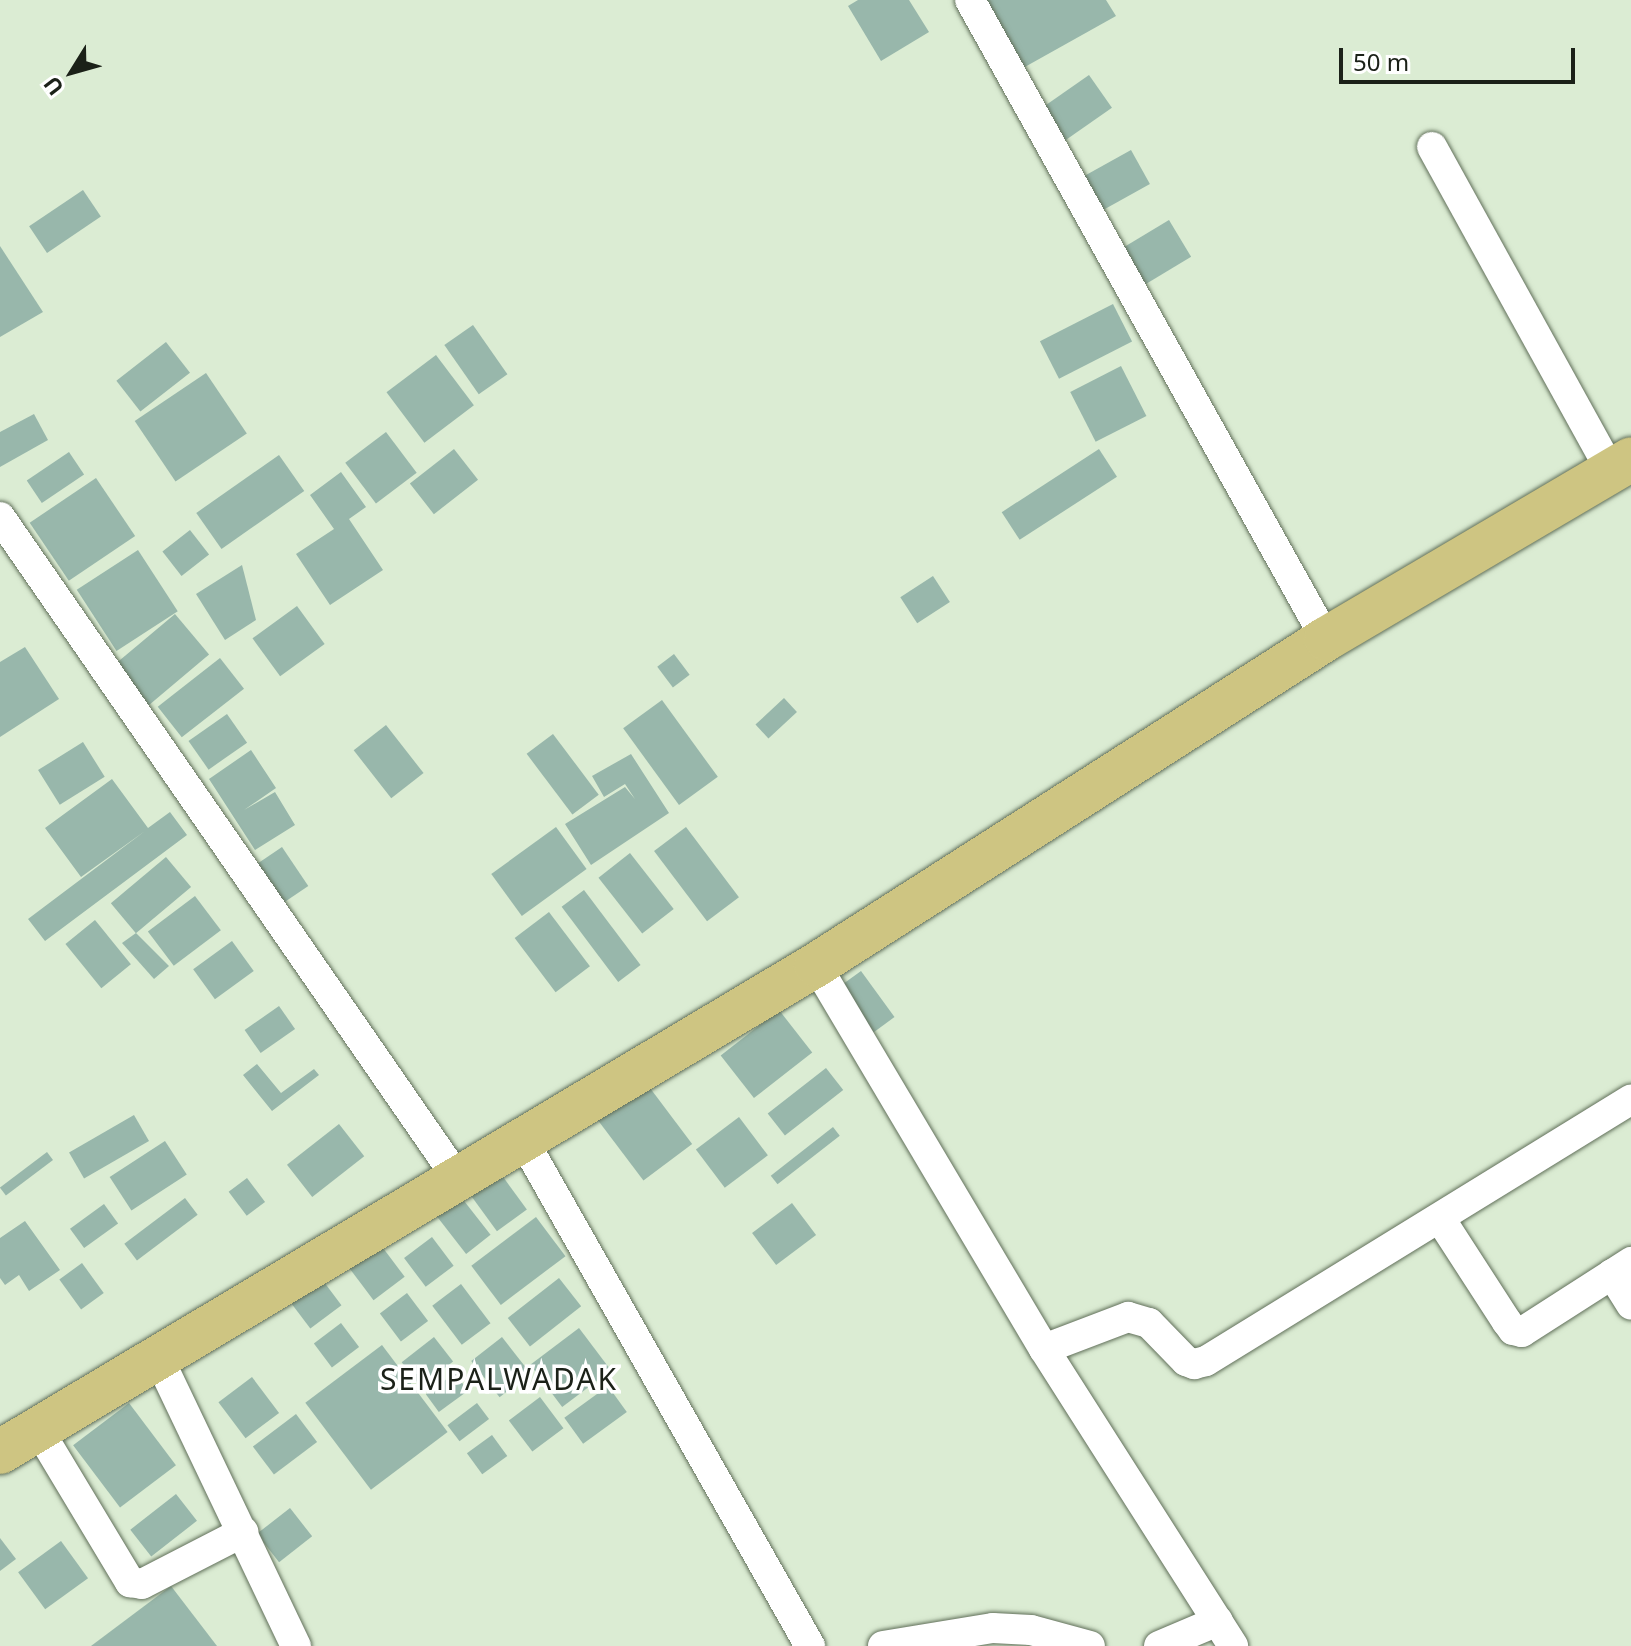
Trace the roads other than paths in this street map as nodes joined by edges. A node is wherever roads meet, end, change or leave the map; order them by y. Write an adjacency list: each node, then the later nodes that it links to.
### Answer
1 (970, 0): 5 (street)
2 (1432, 147): 3 (street)
3 (1621, 465): 5 (main road)
4 (0, 517): 9 (street)
5 (1326, 639): 6 (main road)
6 (816, 965): 8 (main road); 13 (street)
7 (1631, 1100): 10 (street)
8 (522, 1138): 9 (main road); 20 (street)
9 (458, 1179): 14 (main road)
10 (1441, 1220): 11 (street); 13 (street)
11 (1621, 1268): 12 (street)
12 (1631, 1305)
13 (1044, 1349): 18 (street)
14 (159, 1359): 15 (main road); 17 (street)
15 (38, 1429): 16 (main road); 17 (street)
16 (0, 1452)
17 (243, 1532): 19 (street)
18 (1225, 1633): 23 (street)
19 (296, 1646)
20 (810, 1646)
21 (883, 1646): 22 (street)
22 (1090, 1646)
23 (1159, 1646)

